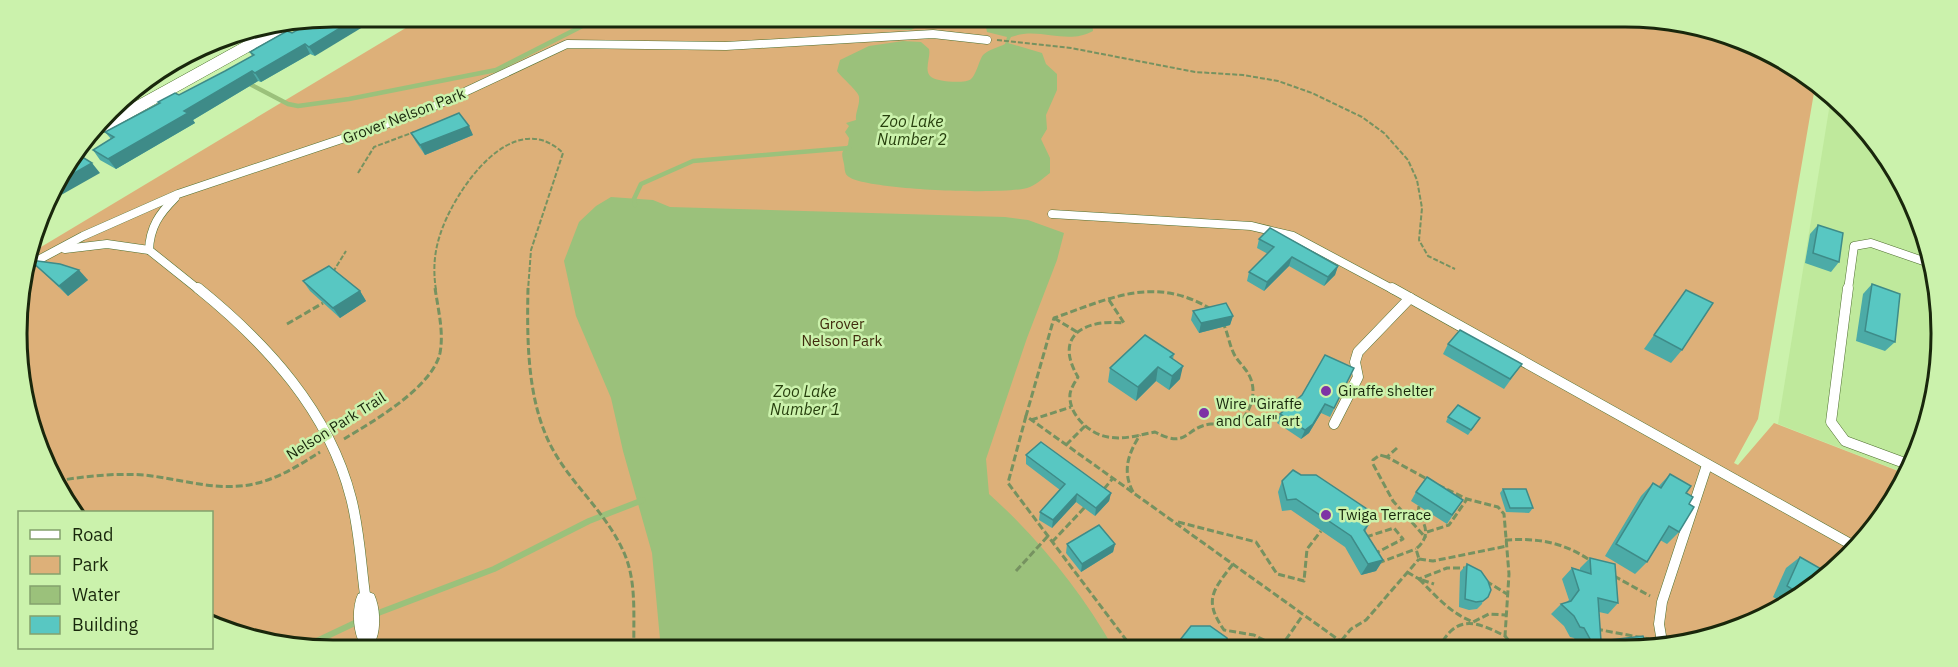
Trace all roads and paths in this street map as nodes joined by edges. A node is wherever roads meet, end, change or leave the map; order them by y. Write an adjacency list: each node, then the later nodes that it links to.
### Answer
1 (269, 34): 4 (street)
2 (991, 40): 8 (lane, Grover Nelson Park); 15 (path)
3 (240, 41): 4 (street)
4 (247, 45): 5 (street)
5 (115, 119)
6 (422, 129): 7 (path)
7 (358, 173)
8 (178, 194): 10 (lane, Grover Nelson Park); 12 (lane, Grover Nelson Park)
9 (1052, 214): 17 (lane)
10 (149, 250): 12 (lane); 31 (lane)
11 (346, 251): 16 (path)
12 (54, 252): 14 (lane, Grover Nelson Park)
13 (1922, 261): 35 (lane)
14 (35, 262)
15 (1455, 269)
16 (327, 281)
17 (1410, 298): 28 (lane); 36 (lane)
18 (1109, 300): 20 (path); 21 (path); 24 (path)
19 (323, 303): 23 (path)
20 (1216, 313)
21 (1054, 318): 24 (path); 26 (path)
22 (1222, 320): 30 (path)
23 (287, 324)
24 (1077, 332): 25 (path)
25 (1071, 407): 27 (path); 29 (path)
26 (1026, 416): 27 (path); 47 (path)
27 (1031, 420): 32 (path)
28 (1334, 424)
29 (1085, 426): 30 (path); 32 (path)
30 (1141, 435): 39 (path)
31 (331, 445): 38 (path, Nelson Park Trail); 68 (lane); 80 (path, Nelson Park Trail)
32 (1066, 445): 37 (path)
33 (1397, 448): 34 (path)
34 (1388, 457): 41 (path); 49 (path)
35 (1902, 462)
36 (1707, 465): 52 (lane); 69 (lane)
37 (1113, 478): 39 (path); 40 (path)
38 (65, 480)
39 (1134, 493): 44 (path)
40 (1098, 494)
41 (1467, 499): 46 (path); 50 (path)
42 (1091, 501): 51 (path)
43 (1419, 506): 46 (path)
44 (1176, 522): 45 (path); 57 (path)
45 (1322, 531)
46 (1427, 532): 49 (path)
47 (1048, 536): 51 (path); 60 (path)
48 (1361, 537): 55 (path)
49 (1426, 538): 54 (path)
50 (1505, 540): 53 (path); 59 (path)
51 (1052, 542): 81 (path)
52 (1848, 543)
53 (1507, 546): 56 (path); 67 (path)
54 (1416, 549): 56 (path); 58 (path)
55 (1368, 557)
56 (1419, 559): 61 (path)
57 (1233, 564): 70 (path); 74 (path)
58 (1373, 565)
59 (1599, 566)
60 (1016, 571)
61 (1407, 572): 65 (path); 85 (path)
62 (1606, 572): 69 (path)
63 (1475, 573): 65 (path)
64 (1480, 577): 67 (path)
65 (1419, 579): 66 (path); 72 (path)
66 (1434, 584)
67 (1507, 594): 71 (path)
68 (366, 602): 79 (street)
69 (1662, 602): 77 (lane)
70 (1303, 615): 83 (path); 84 (path)
71 (1506, 615): 72 (path); 76 (path)
72 (1473, 622): 76 (path); 86 (path)
73 (1589, 627): 78 (path)
74 (1224, 630): 75 (path); 82 (path)
75 (1221, 634)
76 (1505, 636): 87 (path)
77 (1661, 637)
78 (1644, 639)
79 (367, 640)
80 (634, 640)
81 (1126, 640)
82 (1264, 640)
83 (1286, 640)
84 (1337, 640)
85 (1342, 640)
86 (1442, 640)
87 (1508, 640)

